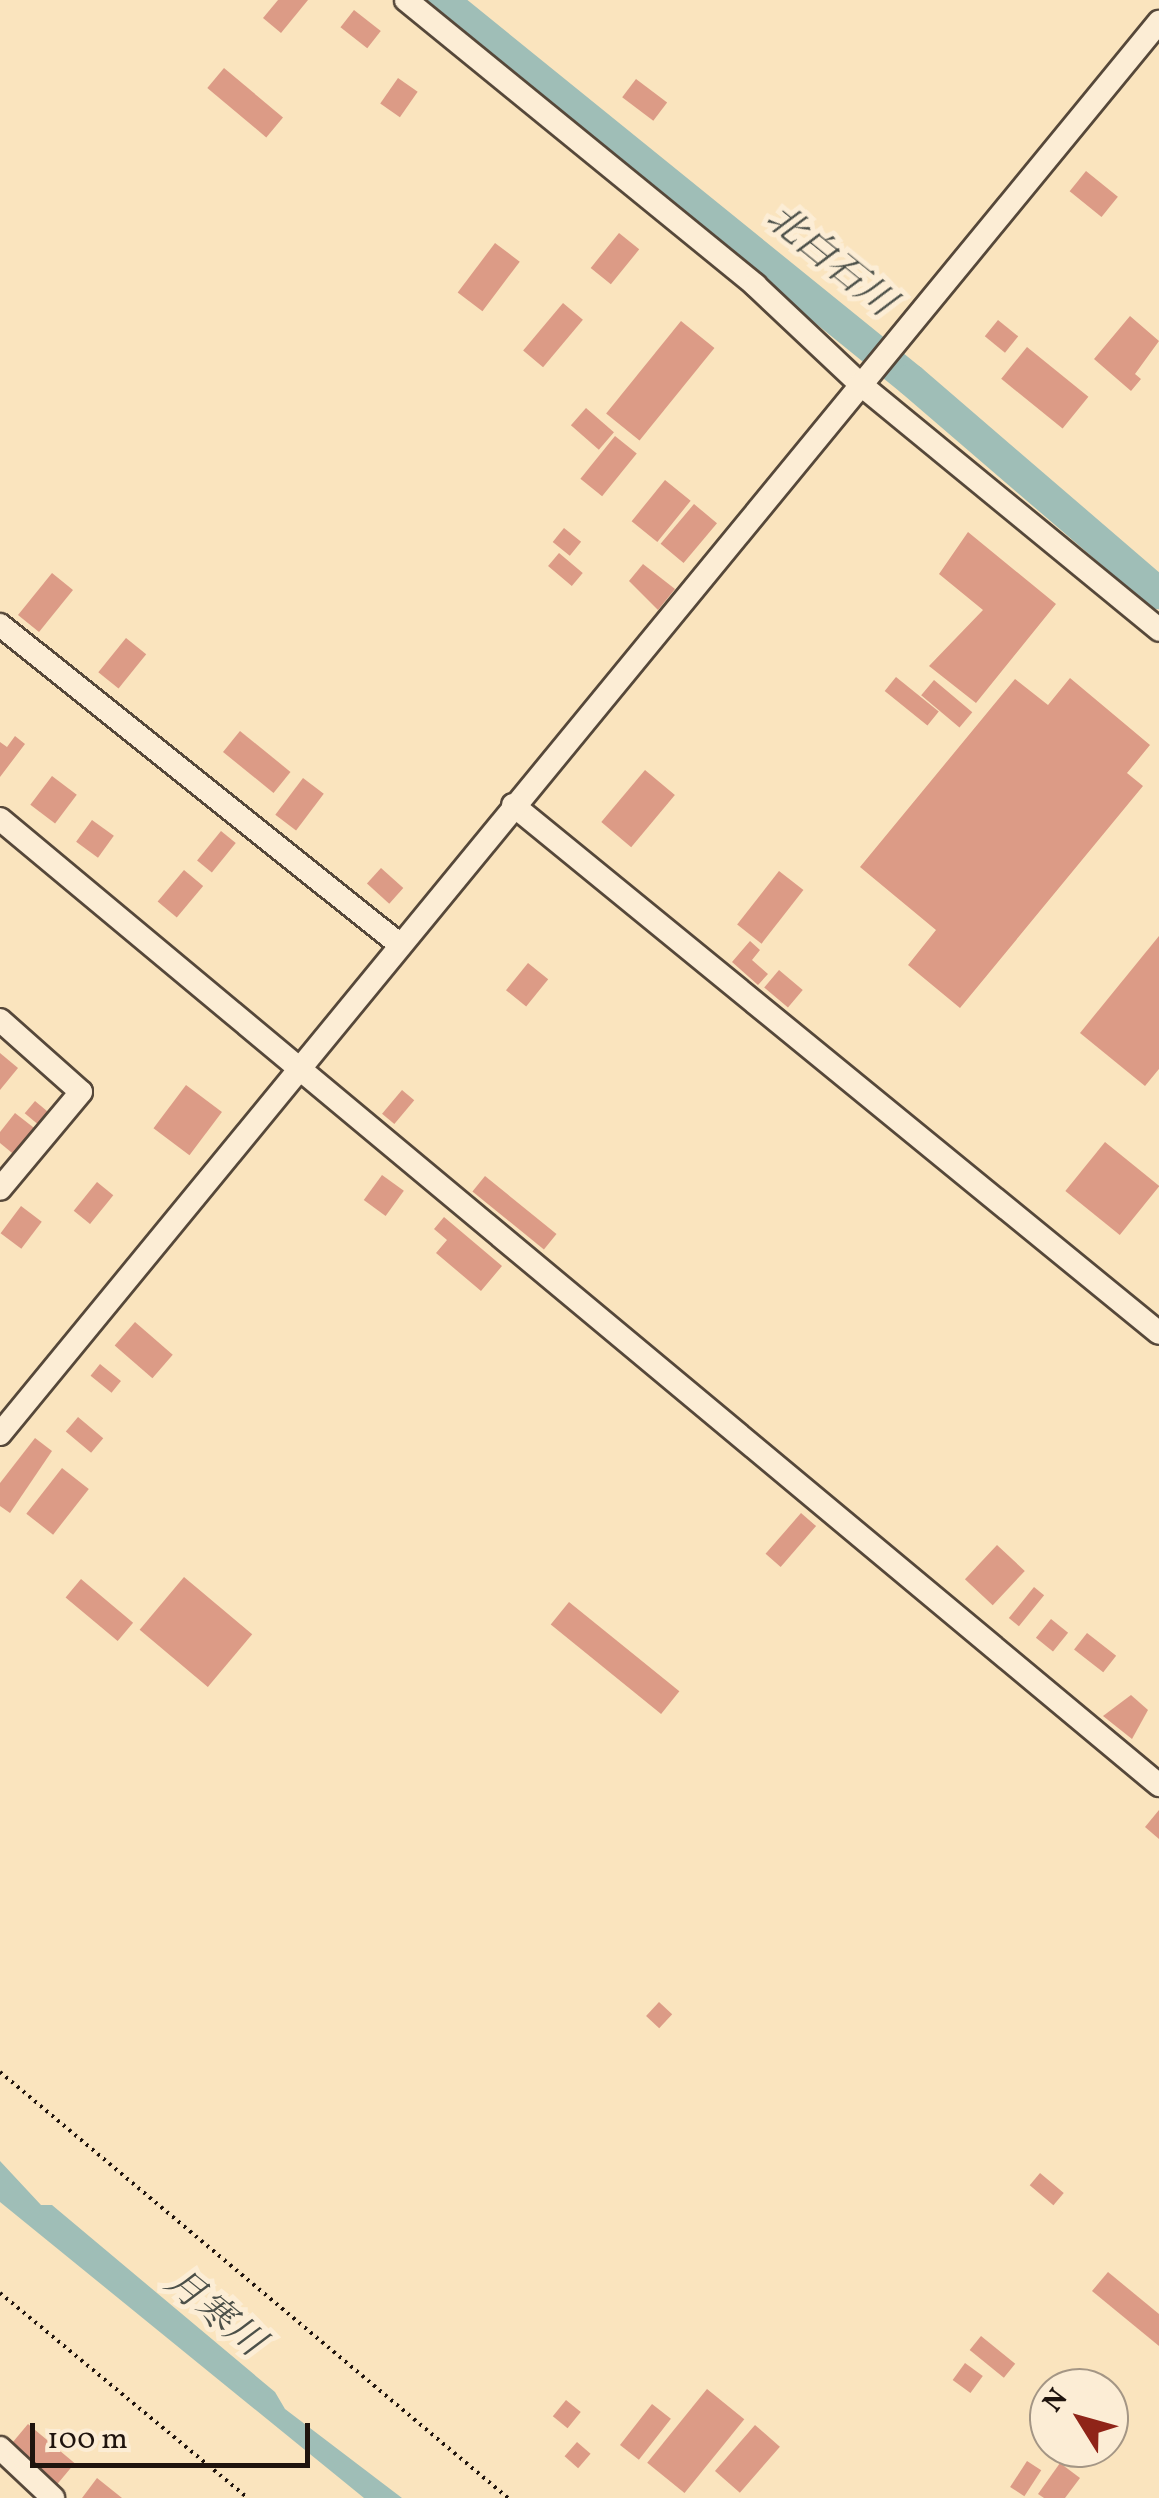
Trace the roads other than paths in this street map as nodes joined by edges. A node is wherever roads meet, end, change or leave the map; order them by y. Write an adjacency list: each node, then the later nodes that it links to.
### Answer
1 (406, 0): 3 (street)
2 (1159, 22): 3 (street)
3 (864, 378): 5 (street); 6 (street)
4 (0, 625): 8 (street)
5 (1159, 630)
6 (513, 804): 8 (street); 12 (street)
7 (0, 820): 10 (street)
8 (398, 944): 10 (street)
9 (0, 1020): 11 (street)
10 (299, 1065): 13 (street); 14 (street)
11 (0, 1189)
12 (1159, 1333)
13 (0, 1434)
14 (1159, 1785)
15 (0, 2448): 16 (street)
16 (53, 2498)

